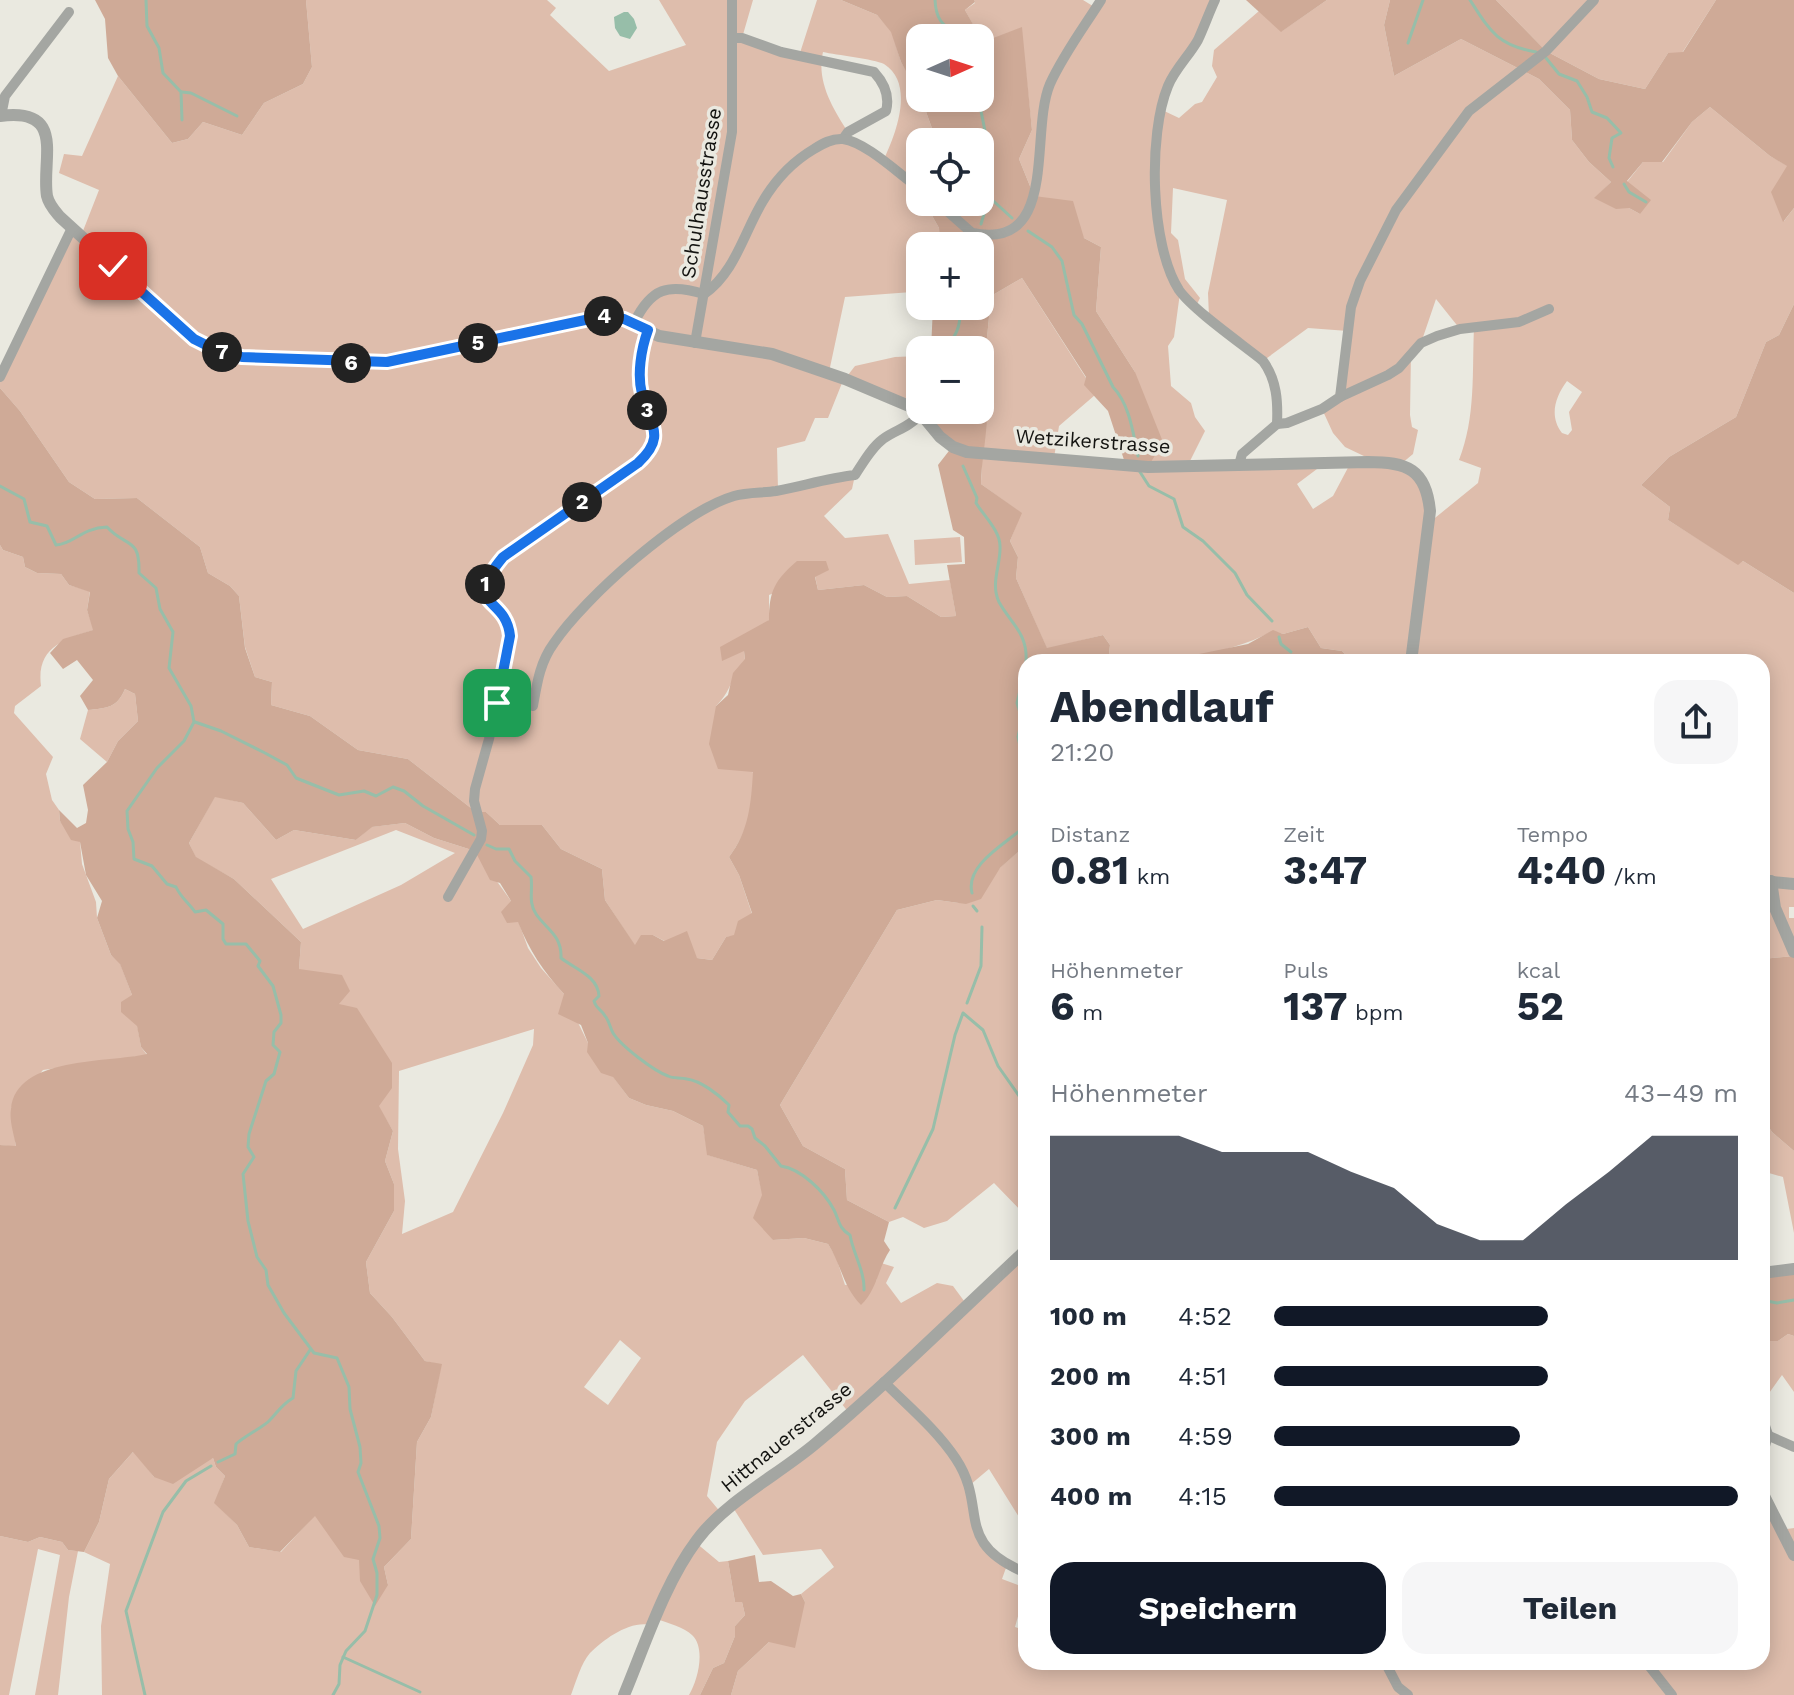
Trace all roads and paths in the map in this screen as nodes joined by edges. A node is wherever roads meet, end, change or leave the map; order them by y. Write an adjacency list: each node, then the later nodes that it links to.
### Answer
1 (732, 0): 6 (street, Schulhausstrasse)
2 (1101, 0): 10 (street)
3 (1215, 0): 22 (street)
4 (1594, 0): 18 (street)
5 (69, 12): 7 (street)
6 (732, 38): 8 (street); 12 (street, Schulhausstrasse)
7 (0, 116): 11 (street)
8 (843, 139): 9 (street); 12 (street)
9 (906, 179)
10 (953, 216)
11 (72, 228): 14 (street, Wetzikerstrasse); 17 (street)
12 (704, 294): 14 (street); 16 (street, Schulhausstrasse)
13 (1549, 309): 18 (street)
14 (634, 323): 15 (street, Wetzikerstrasse)
15 (648, 330): 16 (street, Wetzikerstrasse); 29 (street)
16 (695, 343): 19 (street, Wetzikerstrasse)
17 (0, 377)
18 (1340, 397): 22 (street)
19 (906, 404)
20 (912, 424): 25 (street)
21 (929, 424): 23 (street, Wetzikerstrasse)
22 (1277, 424): 23 (street)
23 (1239, 465): 24 (street, Wetzikerstrasse)
24 (1412, 654)
25 (533, 706)
26 (1770, 881): 27 (street)
27 (1794, 884)
28 (1770, 891): 30 (street)
29 (448, 897)
30 (1794, 952)
31 (1018, 1258): 34 (street, Hittnauerstrasse)
32 (1794, 1269): 33 (street)
33 (1770, 1272)
34 (884, 1382): 39 (street); 42 (street, Hittnauerstrasse)
35 (1770, 1436): 36 (street)
36 (1794, 1447)
37 (1770, 1508): 38 (street)
38 (1794, 1555)
39 (1018, 1569)
40 (1389, 1670): 43 (street)
41 (1652, 1670): 44 (street)
42 (624, 1695)
43 (1408, 1695)
44 (1672, 1695)

